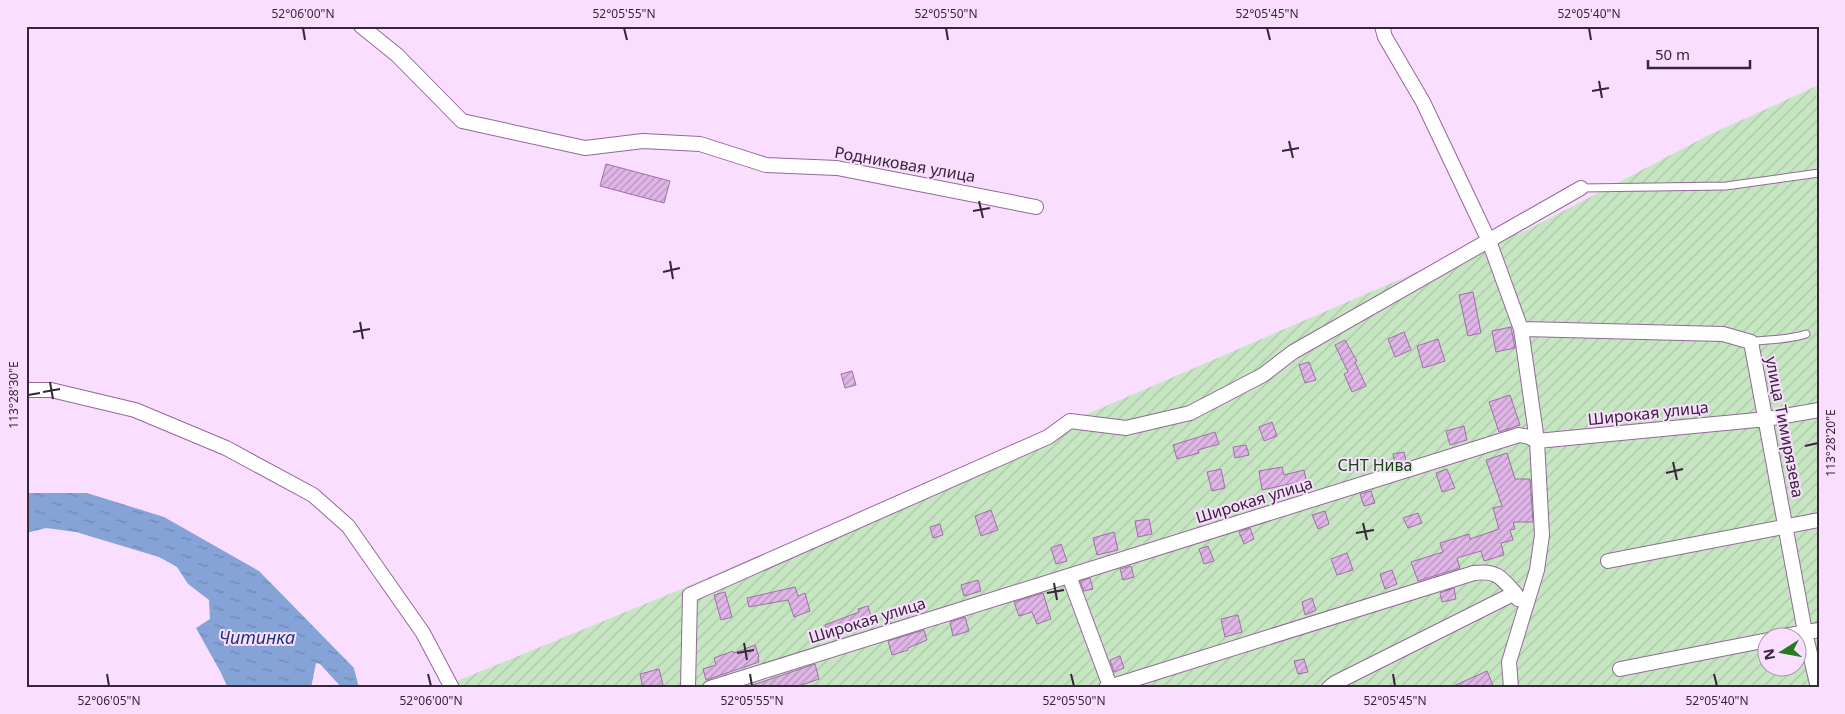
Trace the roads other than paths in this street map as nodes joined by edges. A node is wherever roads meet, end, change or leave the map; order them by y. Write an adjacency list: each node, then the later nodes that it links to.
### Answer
1 (361, 26): 5 (street, Родниковая улица)
2 (1382, 26): 6 (street)
3 (1819, 173): 4 (lane)
4 (1581, 188): 6 (street)
5 (1036, 207)
6 (1489, 241): 7 (street); 25 (street)
7 (1521, 329): 9 (street, улица Тимирязева); 13 (street)
8 (1806, 334): 9 (lane)
9 (1752, 342): 12 (street, улица Тимирязева)
10 (26, 390): 24 (street)
11 (1819, 410): 12 (street, Широкая улица)
12 (1767, 419): 13 (street, Широкая улица); 15 (street, улица Тимирязева)
13 (1537, 441): 17 (street, Широкая улица); 19 (street)
14 (1819, 520): 15 (street)
15 (1786, 527): 16 (street); 20 (street, улица Тимирязева)
16 (1608, 561)
17 (1069, 576): 23 (street); 26 (street, Широкая улица)
18 (1515, 593): 19 (street); 23 (street); 27 (street)
19 (1524, 614): 28 (street)
20 (1812, 631): 29 (street, улица Тимирязева)
21 (1758, 642): 22 (street)
22 (1620, 668)
23 (1108, 687)
24 (452, 688)
25 (688, 688)
26 (710, 688)
27 (1329, 688)
28 (1511, 688)
29 (1818, 688)

